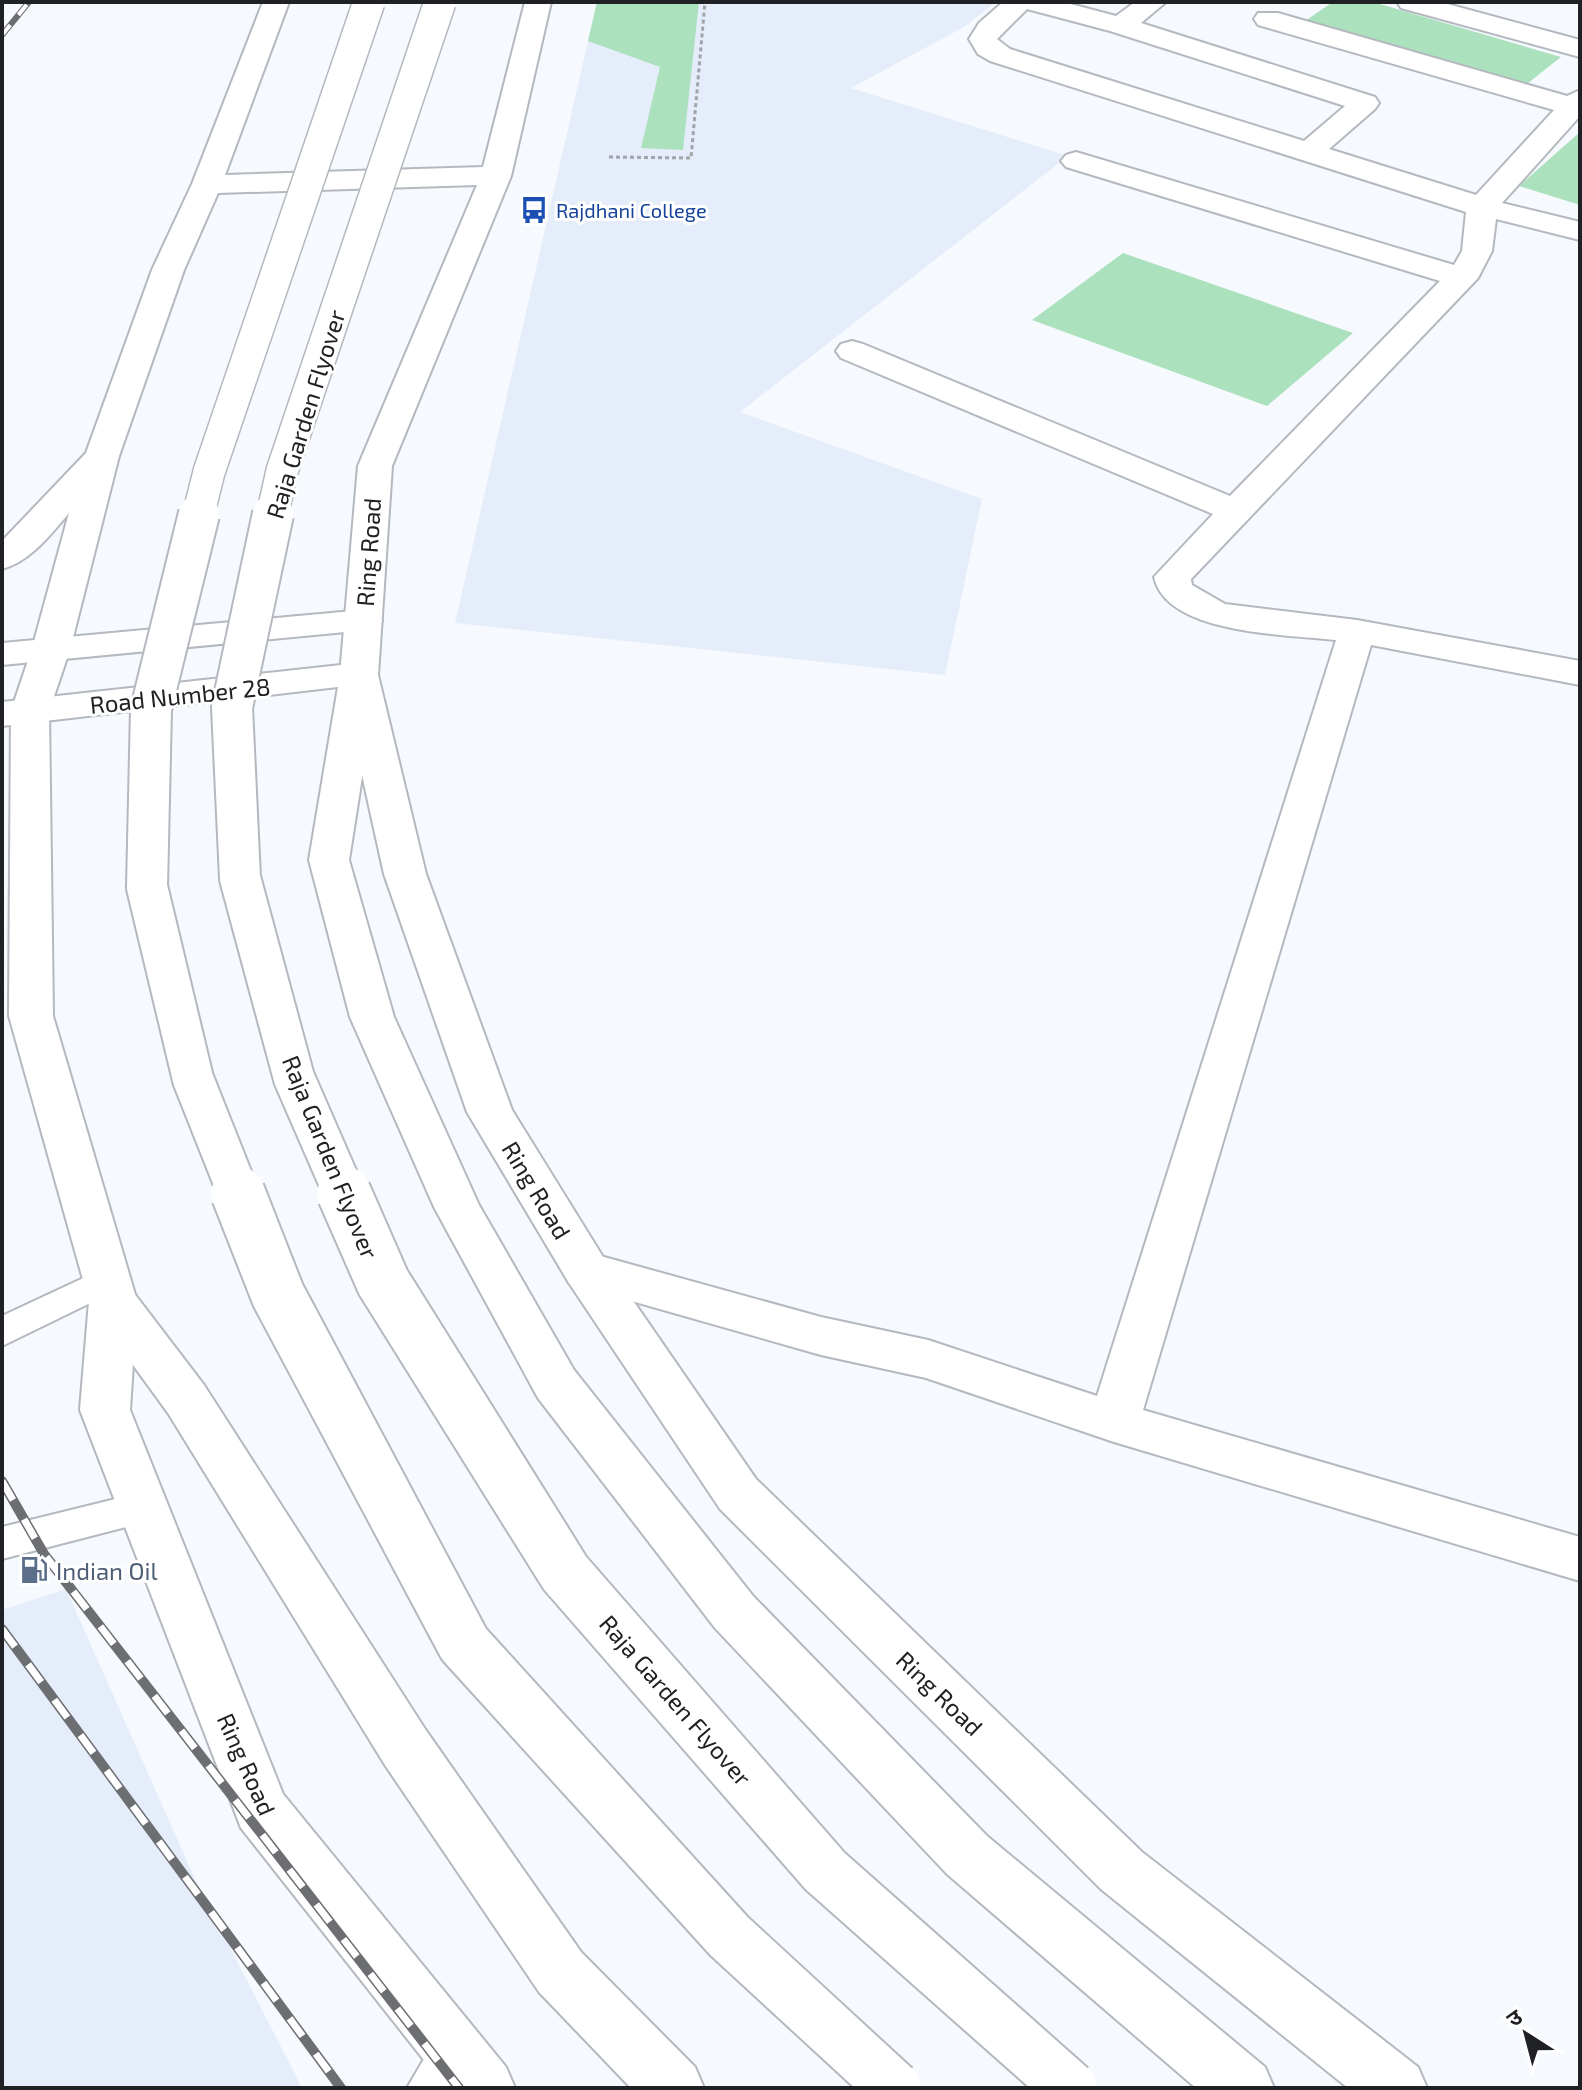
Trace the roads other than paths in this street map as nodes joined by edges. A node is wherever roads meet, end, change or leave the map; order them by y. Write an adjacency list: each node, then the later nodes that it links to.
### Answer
1 (265, 2): 2 (main road)
2 (276, 2): 19 (main road, Ring Road)
3 (369, 2): 45 (main road, bridge)
4 (440, 2): 46 (main road, Raja Garden Flyover, bridge)
5 (538, 2): 18 (main road, Ring Road)
6 (1019, 2): 16 (main road)
7 (1032, 2): 12 (main road)
8 (1153, 2): 12 (main road)
9 (1292, 2): 11 (main road)
10 (1410, 2): 13 (main road)
11 (1268, 19): 14 (main road); 15 (main road)
12 (1120, 25): 14 (main road)
13 (1580, 49)
14 (1215, 55): 16 (main road)
15 (1576, 103): 20 (main road)
16 (1309, 152): 20 (main road)
17 (1076, 161): 22 (main road)
18 (496, 176): 19 (main road); 27 (main road, Ring Road)
19 (207, 184): 24 (main road, Ring Road)
20 (1482, 207): 21 (main road); 22 (main road)
21 (1580, 231)
22 (1461, 277): 25 (main road)
23 (852, 351): 25 (main road)
24 (102, 456): 26 (main road); 29 (main road, Ring Road)
25 (1235, 511): 28 (main road)
26 (2, 558)
27 (364, 621): 29 (main road); 32 (main road, Ring Road)
28 (1357, 631): 31 (main road); 39 (main road)
29 (51, 649): 30 (main road); 33 (main road, Ring Road)
30 (2, 654)
31 (1580, 673)
32 (359, 675): 33 (main road, Road Number 28); 36 (main road, Ring Road); 47 (main road)
33 (16, 713): 35 (main road, Ring Road)
34 (2, 969): 35 (main road)
35 (31, 1016): 37 (main road, Ring Road)
36 (586, 1270): 39 (main road); 48 (main road, Ring Road)
37 (110, 1290): 38 (lane); 40 (main road, Ring Road); 44 (main road)
38 (2, 1332)
39 (1114, 1422): 42 (main road)
40 (144, 1508): 41 (lane); 43 (main road, Ring Road)
41 (2, 1543)
42 (1580, 1559)
43 (455, 2075)
44 (673, 2088)
45 (894, 2088)
46 (1070, 2088)
47 (1243, 2088)
48 (1396, 2088)

